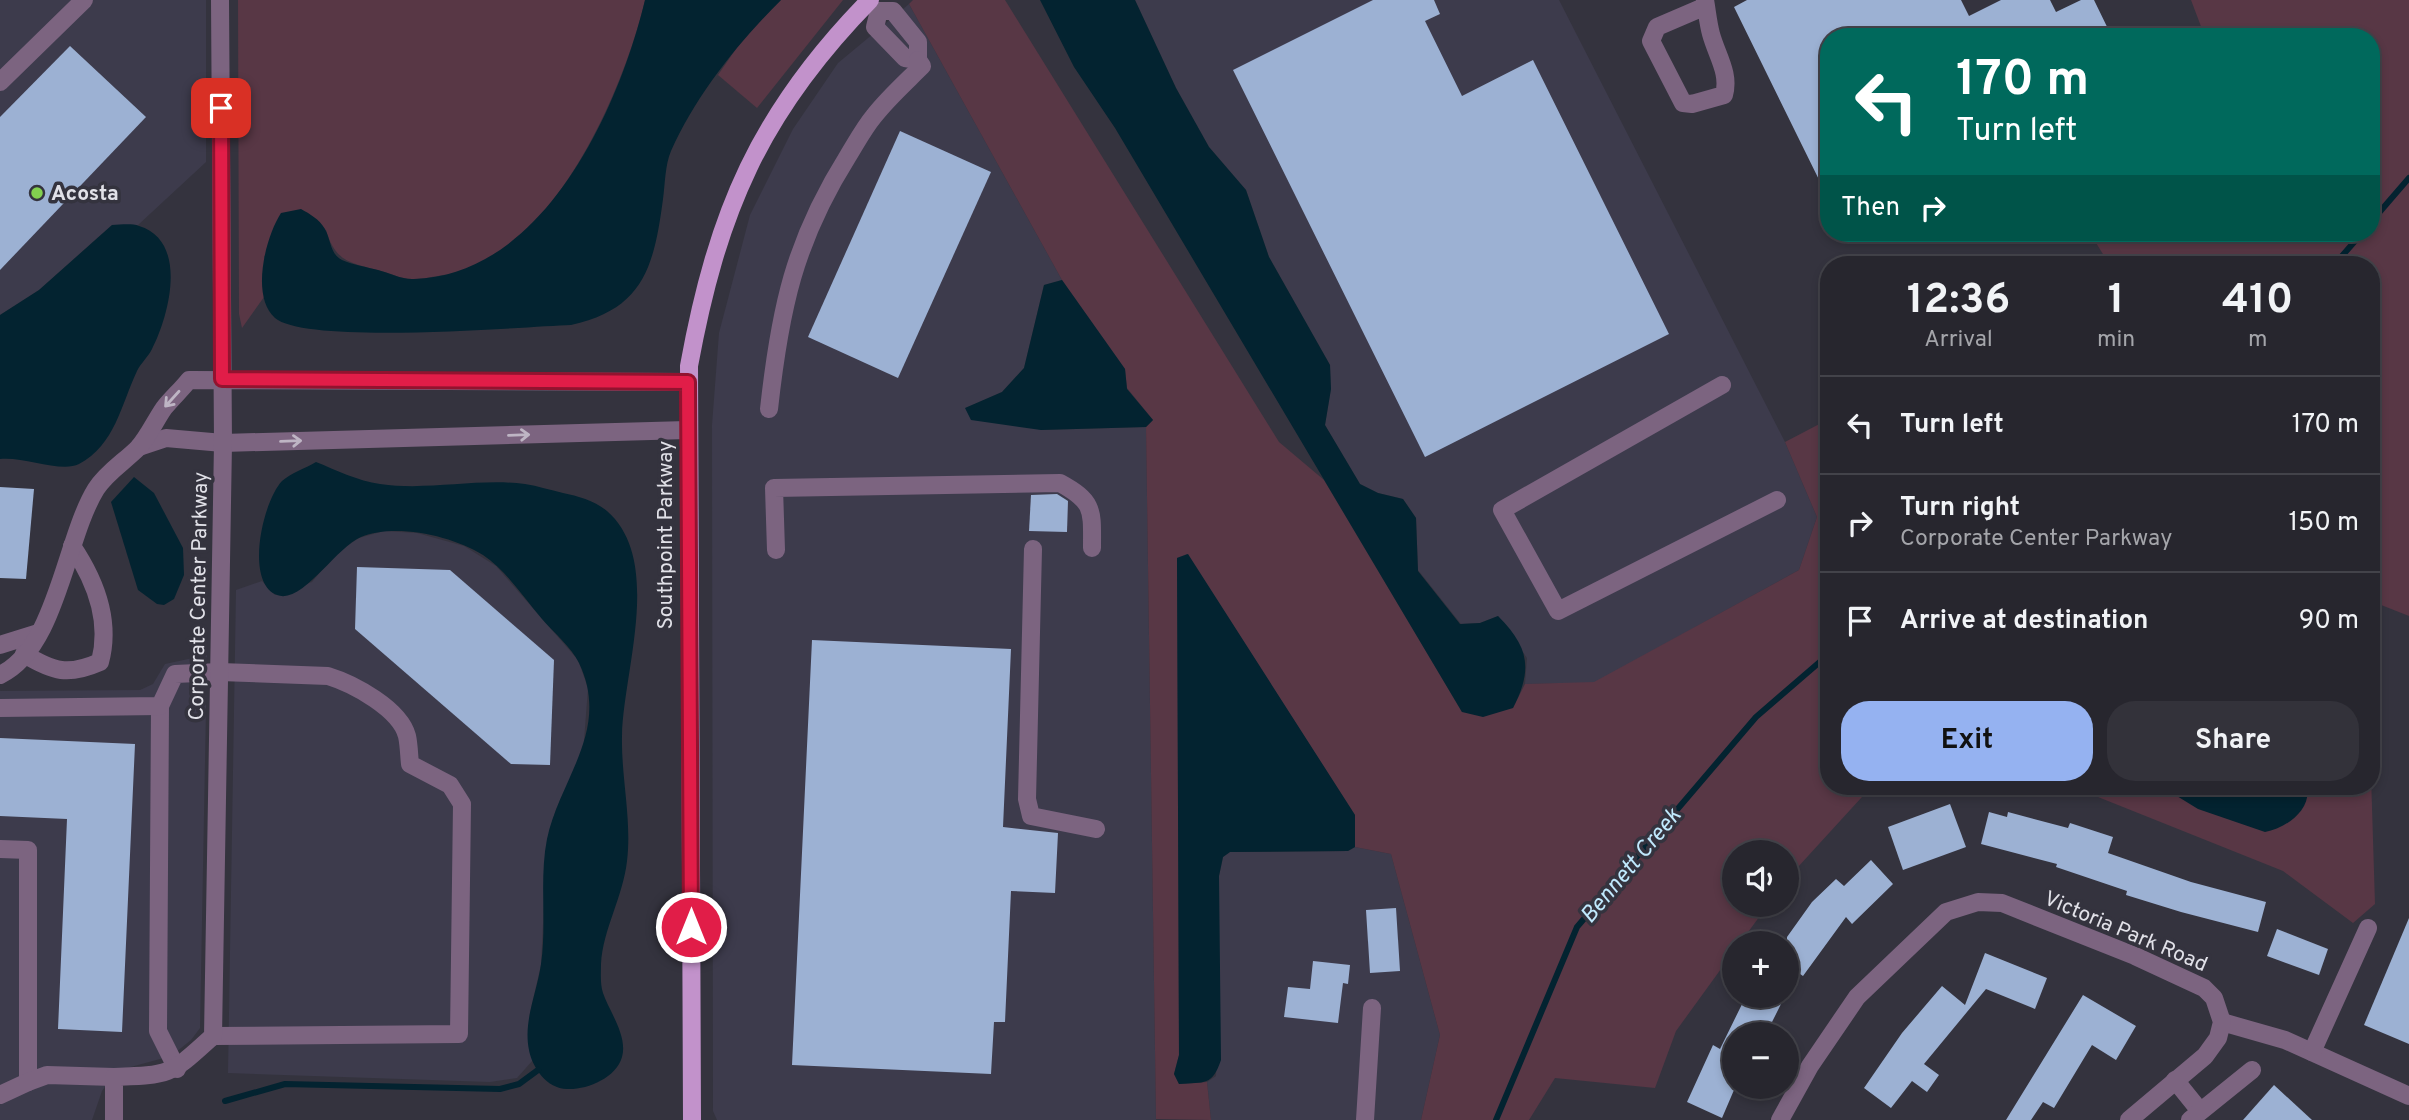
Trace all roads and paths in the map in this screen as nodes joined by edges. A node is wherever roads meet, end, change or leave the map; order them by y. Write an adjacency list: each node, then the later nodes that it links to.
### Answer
1 (84, 0): 5 (street)
2 (220, 0): 6 (street, Corporate Center Parkway)
3 (1705, 3): 3 (street)
4 (873, 4): 7 (main road, Southpoint Parkway); 9 (street)
5 (0, 82)
6 (222, 379): 7 (street); 11 (street, Corporate Center Parkway); 12 (street, one-way to 12)
7 (688, 382): 10 (main road, Southpoint Parkway)
8 (1722, 385): 13 (street)
9 (769, 409)
10 (687, 430): 11 (street, one-way to 10); 41 (main road, Southpoint Parkway)
11 (223, 443): 12 (street); 21 (street, Corporate Center Parkway)
12 (139, 447): 14 (street)
13 (1777, 500)
14 (72, 546): 18 (street); 20 (street)
15 (1092, 548): 17 (street)
16 (1033, 549): 25 (street)
17 (776, 550)
18 (38, 633): 19 (street); 20 (street)
19 (0, 645)
20 (24, 654): 22 (street)
21 (220, 672): 23 (street); 30 (street, Corporate Center Parkway); 30 (street)
22 (0, 675)
23 (160, 706): 24 (street); 32 (street)
24 (0, 708)
25 (1096, 829)
26 (0, 849): 36 (street)
27 (2368, 928): 31 (street)
28 (1372, 1008): 42 (street)
29 (2222, 1022): 31 (street); 35 (street); 43 (street, Victoria Park Road)
30 (214, 1036): 32 (street)
31 (2312, 1052): 38 (street)
32 (177, 1069): 34 (street)
33 (2252, 1070): 39 (street)
34 (114, 1077): 36 (street); 40 (street)
35 (2175, 1080): 39 (street); 44 (street)
36 (28, 1082): 37 (street)
37 (0, 1095)
38 (2409, 1096)
39 (2195, 1116)
40 (114, 1120)
41 (692, 1120)
42 (1365, 1120)
43 (1780, 1120)
44 (2129, 1120)

